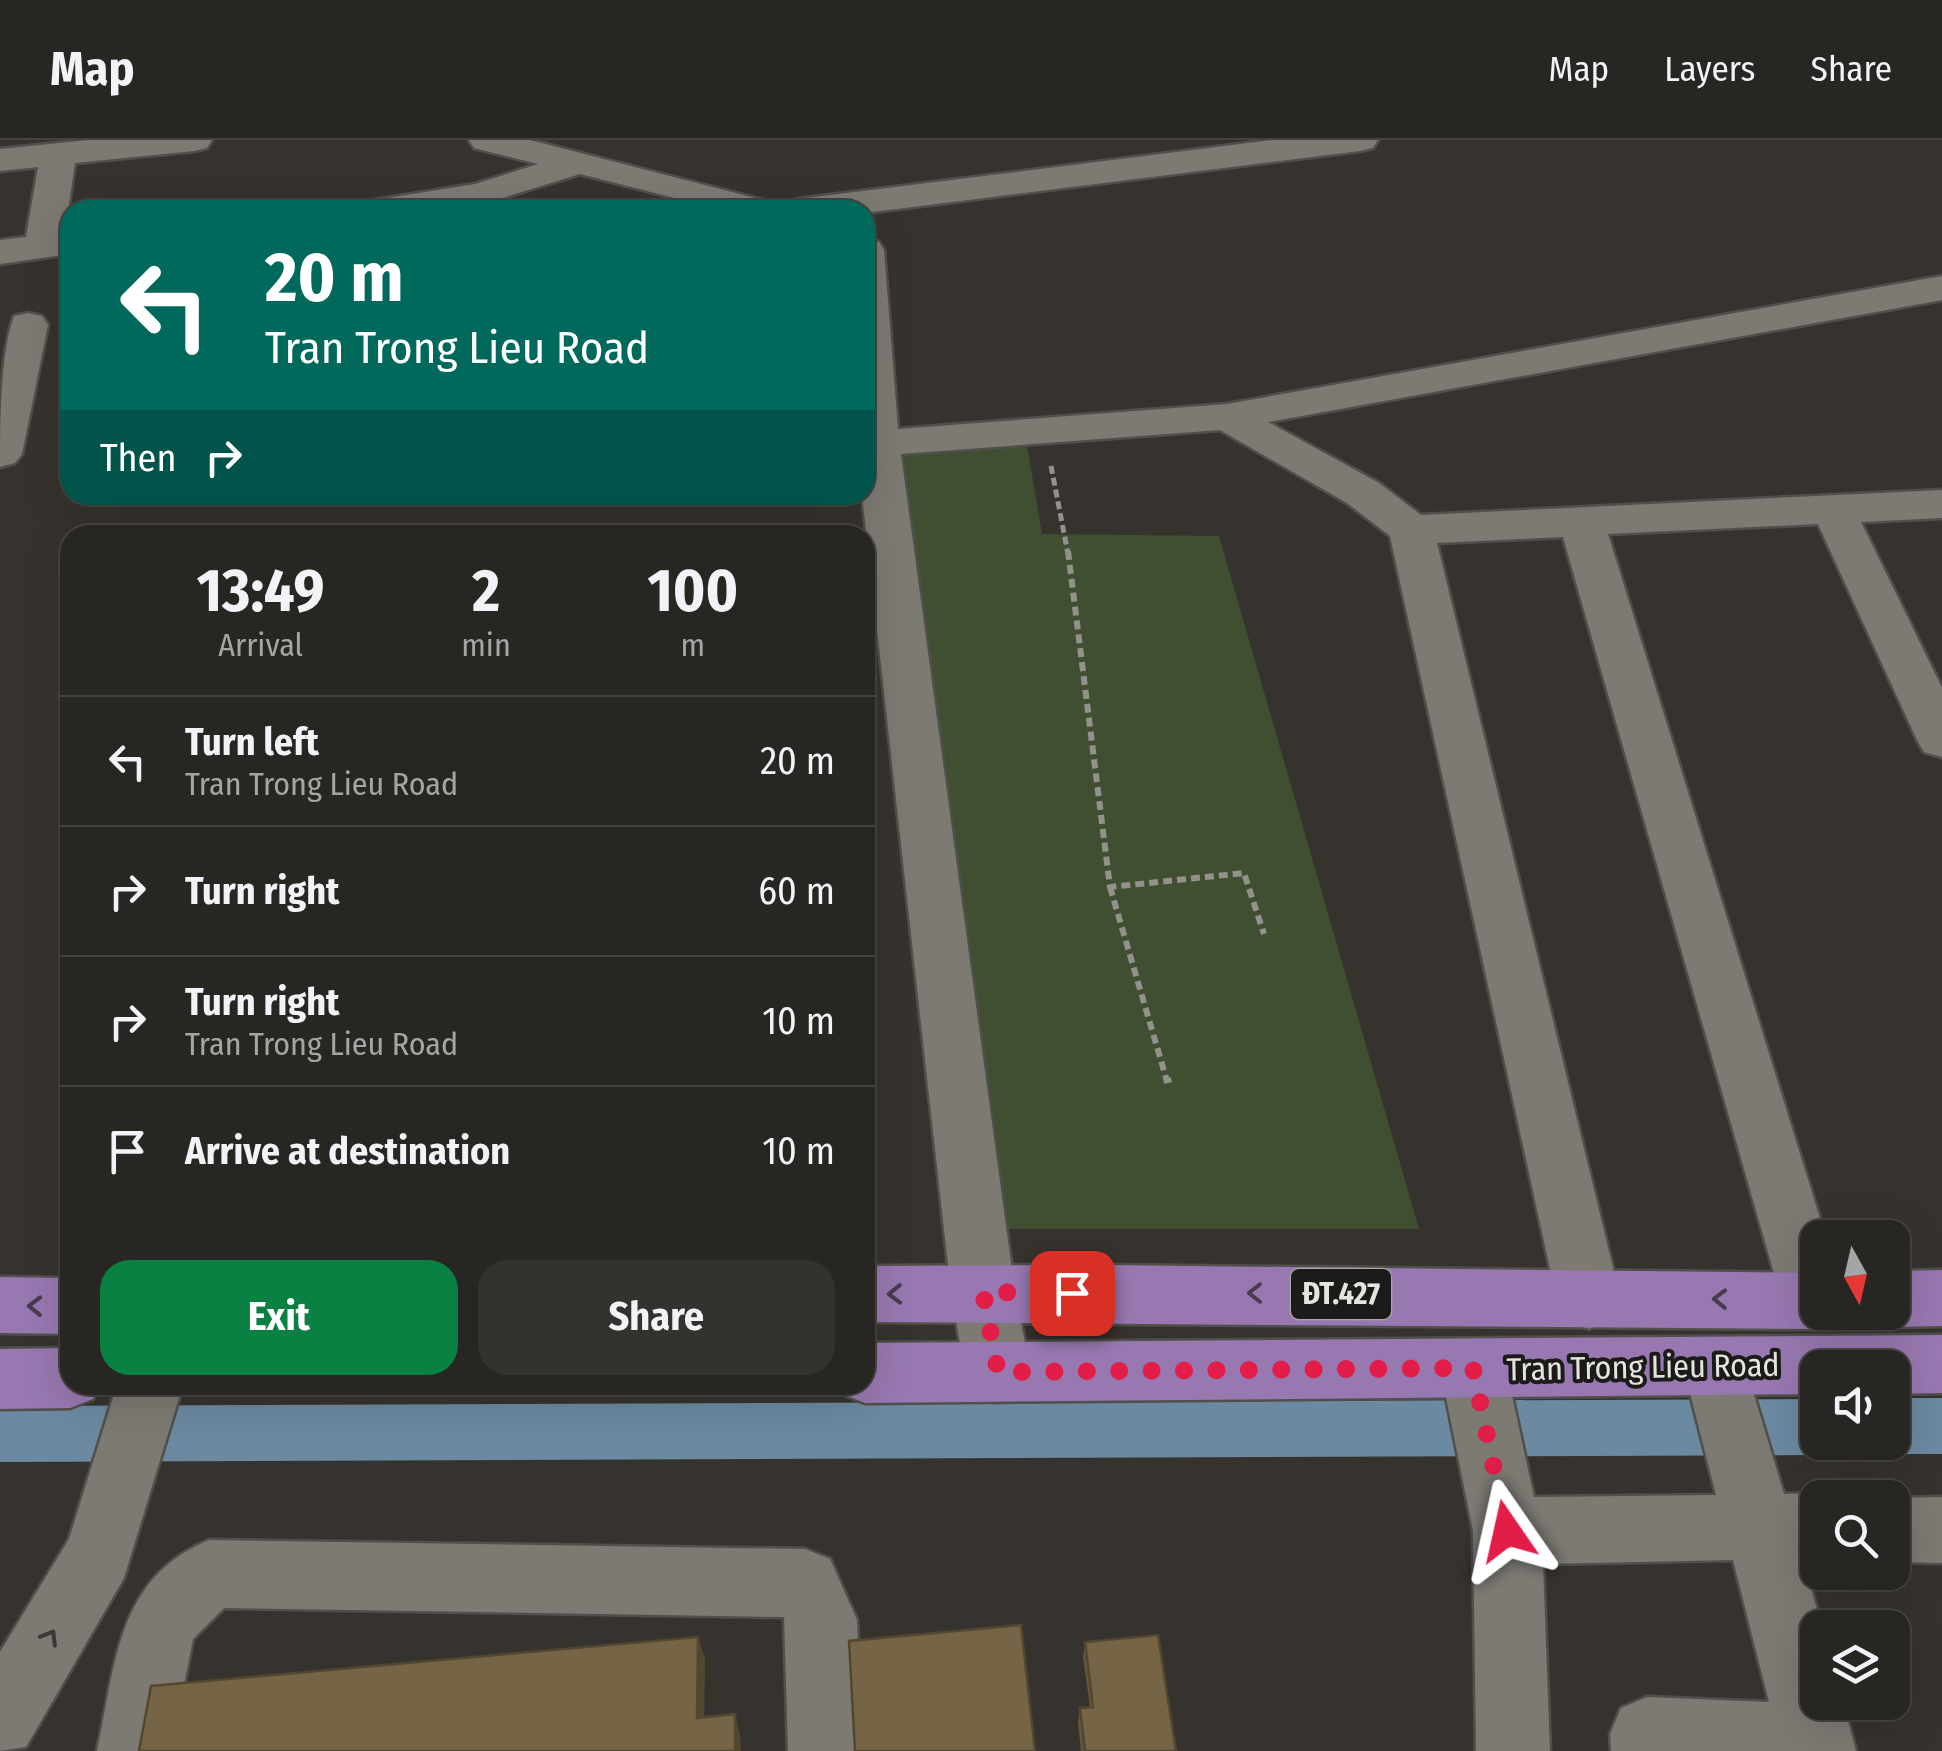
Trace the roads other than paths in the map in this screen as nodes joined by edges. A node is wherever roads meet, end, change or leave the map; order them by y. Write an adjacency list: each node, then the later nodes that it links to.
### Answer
1 (194, 140): 4 (street)
2 (487, 140): 6 (street)
3 (1360, 140): 9 (street)
4 (58, 154): 5 (street); 10 (street)
5 (0, 160)
6 (575, 164): 7 (street); 8 (street)
7 (441, 200)
8 (725, 200)
9 (875, 200)
10 (57, 245): 11 (street)
11 (0, 252)
12 (1942, 288): 15 (street)
13 (28, 325): 17 (street)
14 (875, 398): 16 (street)
15 (1226, 416): 16 (street); 21 (street)
16 (878, 443): 24 (street)
17 (0, 454)
18 (1942, 504): 19 (street)
19 (1833, 509): 20 (street); 22 (street)
20 (1581, 521): 21 (street); 23 (street)
21 (1411, 530): 28 (street)
22 (1942, 740)
23 (1800, 1248)
24 (983, 1292): 25 (main road, Tran Trong Lieu Road / ĐT.427, one-way to 25); 28 (main road, Tran Trong Lieu Road / ĐT.427, one-way to 24); 34 (street)
25 (875, 1294)
26 (1942, 1298): 27 (main road)
27 (1910, 1299)
28 (1588, 1301): 29 (main road, Tran Trong Lieu Road / ĐT.427, one-way to 28)
29 (1800, 1301)
30 (0, 1305): 31 (main road, one-way to 30)
31 (60, 1306)
32 (1942, 1364): 39 (main road, Tran Trong Lieu Road)
33 (1473, 1368): 34 (main road, Tran Trong Lieu Road); 39 (main road, Tran Trong Lieu Road); 41 (street)
34 (998, 1372): 35 (main road, Tran Trong Lieu Road)
35 (875, 1373)
36 (60, 1378): 37 (main road)
37 (0, 1379)
38 (147, 1395): 44 (street, one-way to 38)
39 (1727, 1406): 40 (street)
40 (1788, 1525): 41 (street); 45 (street)
41 (1506, 1528): 48 (street)
42 (1910, 1529): 43 (street)
43 (1942, 1530)
44 (0, 1721)
45 (1817, 1746): 49 (street)
46 (134, 1751): 47 (street)
47 (825, 1751)
48 (1513, 1751)
49 (1648, 1751)

